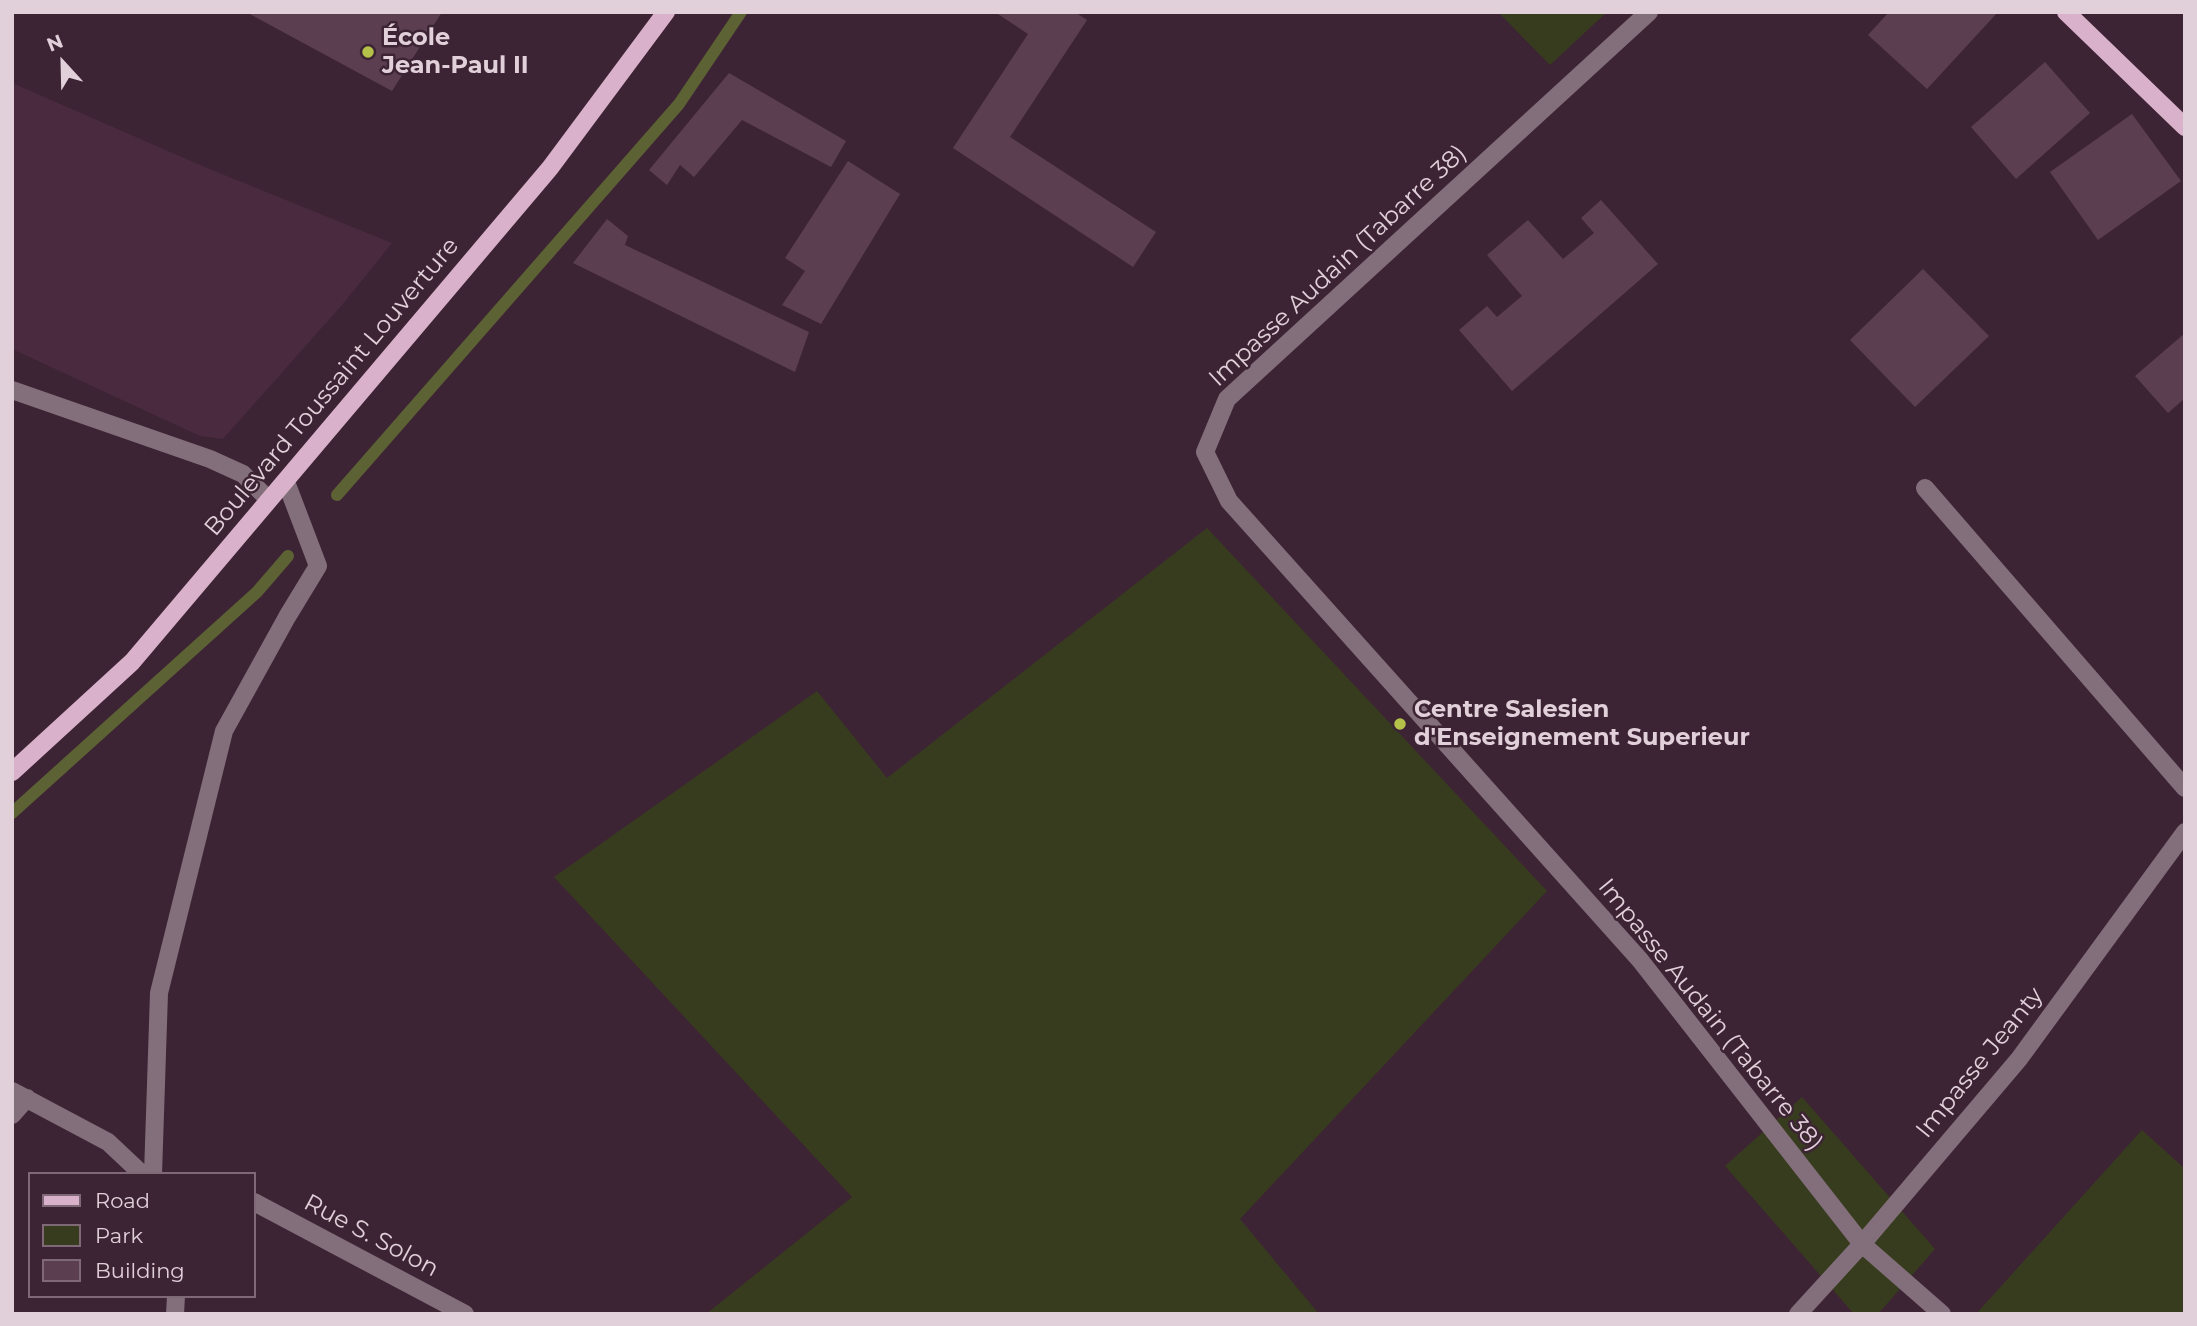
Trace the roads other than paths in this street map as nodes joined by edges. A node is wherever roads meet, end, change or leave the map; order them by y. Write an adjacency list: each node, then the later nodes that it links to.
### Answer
1 (666, 12): 6 (main road, Boulevard Toussaint Louverture)
2 (1649, 12): 17 (street, Impasse Audain (Tabarre 38))
3 (2066, 12): 4 (main road)
4 (2185, 127)
5 (12, 390): 8 (street)
6 (286, 482): 8 (main road, Boulevard Toussaint Louverture); 15 (street)
7 (1925, 488): 10 (street)
8 (268, 499): 9 (main road, Boulevard Toussaint Louverture)
9 (12, 772)
10 (2185, 789)
11 (2185, 832): 17 (street, Impasse Jeanty)
12 (19, 1094): 13 (street); 14 (street)
13 (12, 1115)
14 (140, 1172)
15 (153, 1172)
16 (256, 1203): 18 (street, Rue S. Solon)
17 (1861, 1244): 19 (street, Impasse Jeanty); 20 (street, Impasse Audain (Tabarre 38))
18 (465, 1314)
19 (1798, 1314)
20 (1942, 1314)

